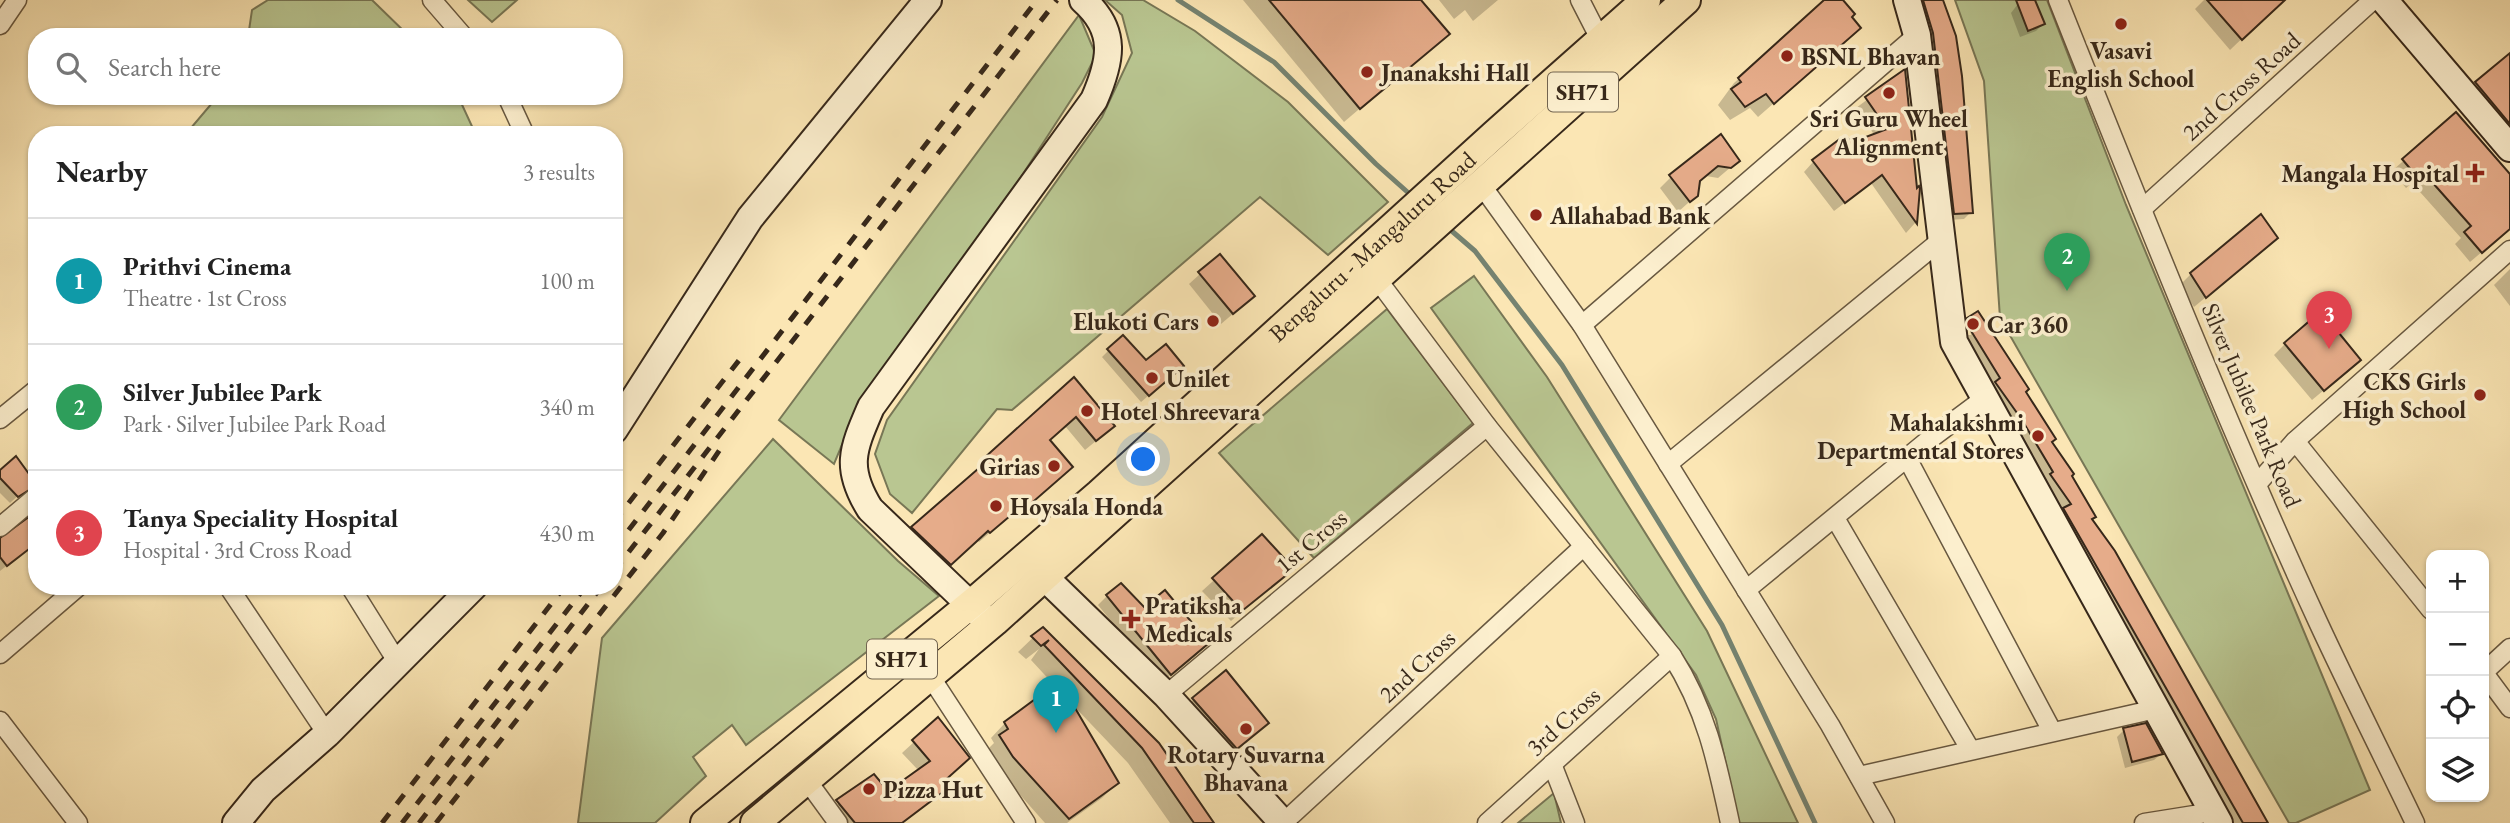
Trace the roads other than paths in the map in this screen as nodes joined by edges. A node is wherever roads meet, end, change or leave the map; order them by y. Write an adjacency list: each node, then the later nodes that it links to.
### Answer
1 (17, 0): 12 (street)
2 (432, 0): 13 (street)
3 (928, 0): 28 (street)
4 (1083, 0): 45 (street)
5 (1580, 0): 15 (street)
6 (1646, 0): 15 (main road, Bengaluru - Mangaluru Road / SH71)
7 (1686, 0): 19 (main road, Bengaluru - Mangaluru Road / SH71)
8 (1908, 0): 14 (street)
9 (2058, 0): 20 (street, Silver Jubilee Park Road)
10 (2373, 0): 20 (street, 2nd Cross Road)
11 (2384, 0): 18 (street)
12 (0, 25)
13 (456, 28)
14 (1917, 35): 21 (street); 25 (street)
15 (1600, 39): 19 (main road, Bengaluru - Mangaluru Road / SH71)
16 (511, 105): 17 (street)
17 (521, 126)
18 (2510, 148)
19 (1464, 181): 22 (main road, SH71); 25 (street)
20 (2142, 209): 34 (street, Silver Jubilee Park Road)
21 (1940, 241): 27 (street); 33 (street)
22 (1394, 244): 24 (main road, Bengaluru - Mangaluru Road / SH71); 39 (main road, Bengaluru - Mangaluru Road / SH71)
23 (2510, 250): 31 (street)
24 (1377, 278): 30 (street); 39 (main road, Bengaluru - Mangaluru Road / SH71)
25 (1582, 325): 33 (street)
26 (28, 396): 29 (street)
27 (1985, 398): 32 (street); 57 (street)
28 (623, 416)
29 (0, 419)
30 (1487, 426): 38 (street); 55 (street, 1st Cross)
31 (2295, 442): 34 (street); 46 (street)
32 (1907, 458): 36 (street); 59 (street)
33 (1668, 464): 40 (street)
34 (2258, 483): 79 (street, Silver Jubilee Park Road)
35 (28, 504): 37 (street)
36 (1835, 518): 40 (street); 61 (street)
37 (0, 527)
38 (1584, 546): 50 (street); 73 (street, 2nd Cross)
39 (1034, 568): 45 (main road, SH71); 47 (main road, SH71); 55 (street)
40 (1746, 590): 64 (street)
41 (69, 595): 49 (street)
42 (234, 595): 60 (street)
43 (356, 595): 51 (street)
44 (465, 595): 51 (street)
45 (971, 604): 47 (street); 62 (main road, SH71)
46 (2426, 604)
47 (991, 625): 53 (main road, SH71)
48 (2510, 648): 52 (street)
49 (0, 654)
50 (1672, 656): 63 (street, 3rd Cross); 76 (street)
51 (398, 663): 60 (street)
52 (2489, 667)
53 (930, 676): 65 (main road, SH71); 72 (street)
54 (2487, 676): 56 (street)
55 (1166, 695): 73 (street)
56 (2510, 708)
57 (2155, 709): 59 (street); 66 (street)
58 (0, 720): 67 (street)
59 (2052, 731): 61 (street)
60 (327, 734): 68 (street)
61 (1970, 749): 64 (street)
62 (786, 754): 65 (main road); 69 (main road, SH71)
63 (1552, 764): 74 (street, 3rd Cross); 75 (street)
64 (1859, 776): 77 (street)
65 (806, 779): 70 (main road, SH71); 71 (street)
66 (2216, 817): 78 (street)
67 (78, 823)
68 (236, 823)
69 (705, 823)
70 (755, 823)
71 (838, 823)
72 (1026, 823)
73 (1283, 823)
74 (1486, 823)
75 (1575, 823)
76 (1730, 823)
77 (1885, 823)
78 (2144, 823)
79 (2414, 823)

